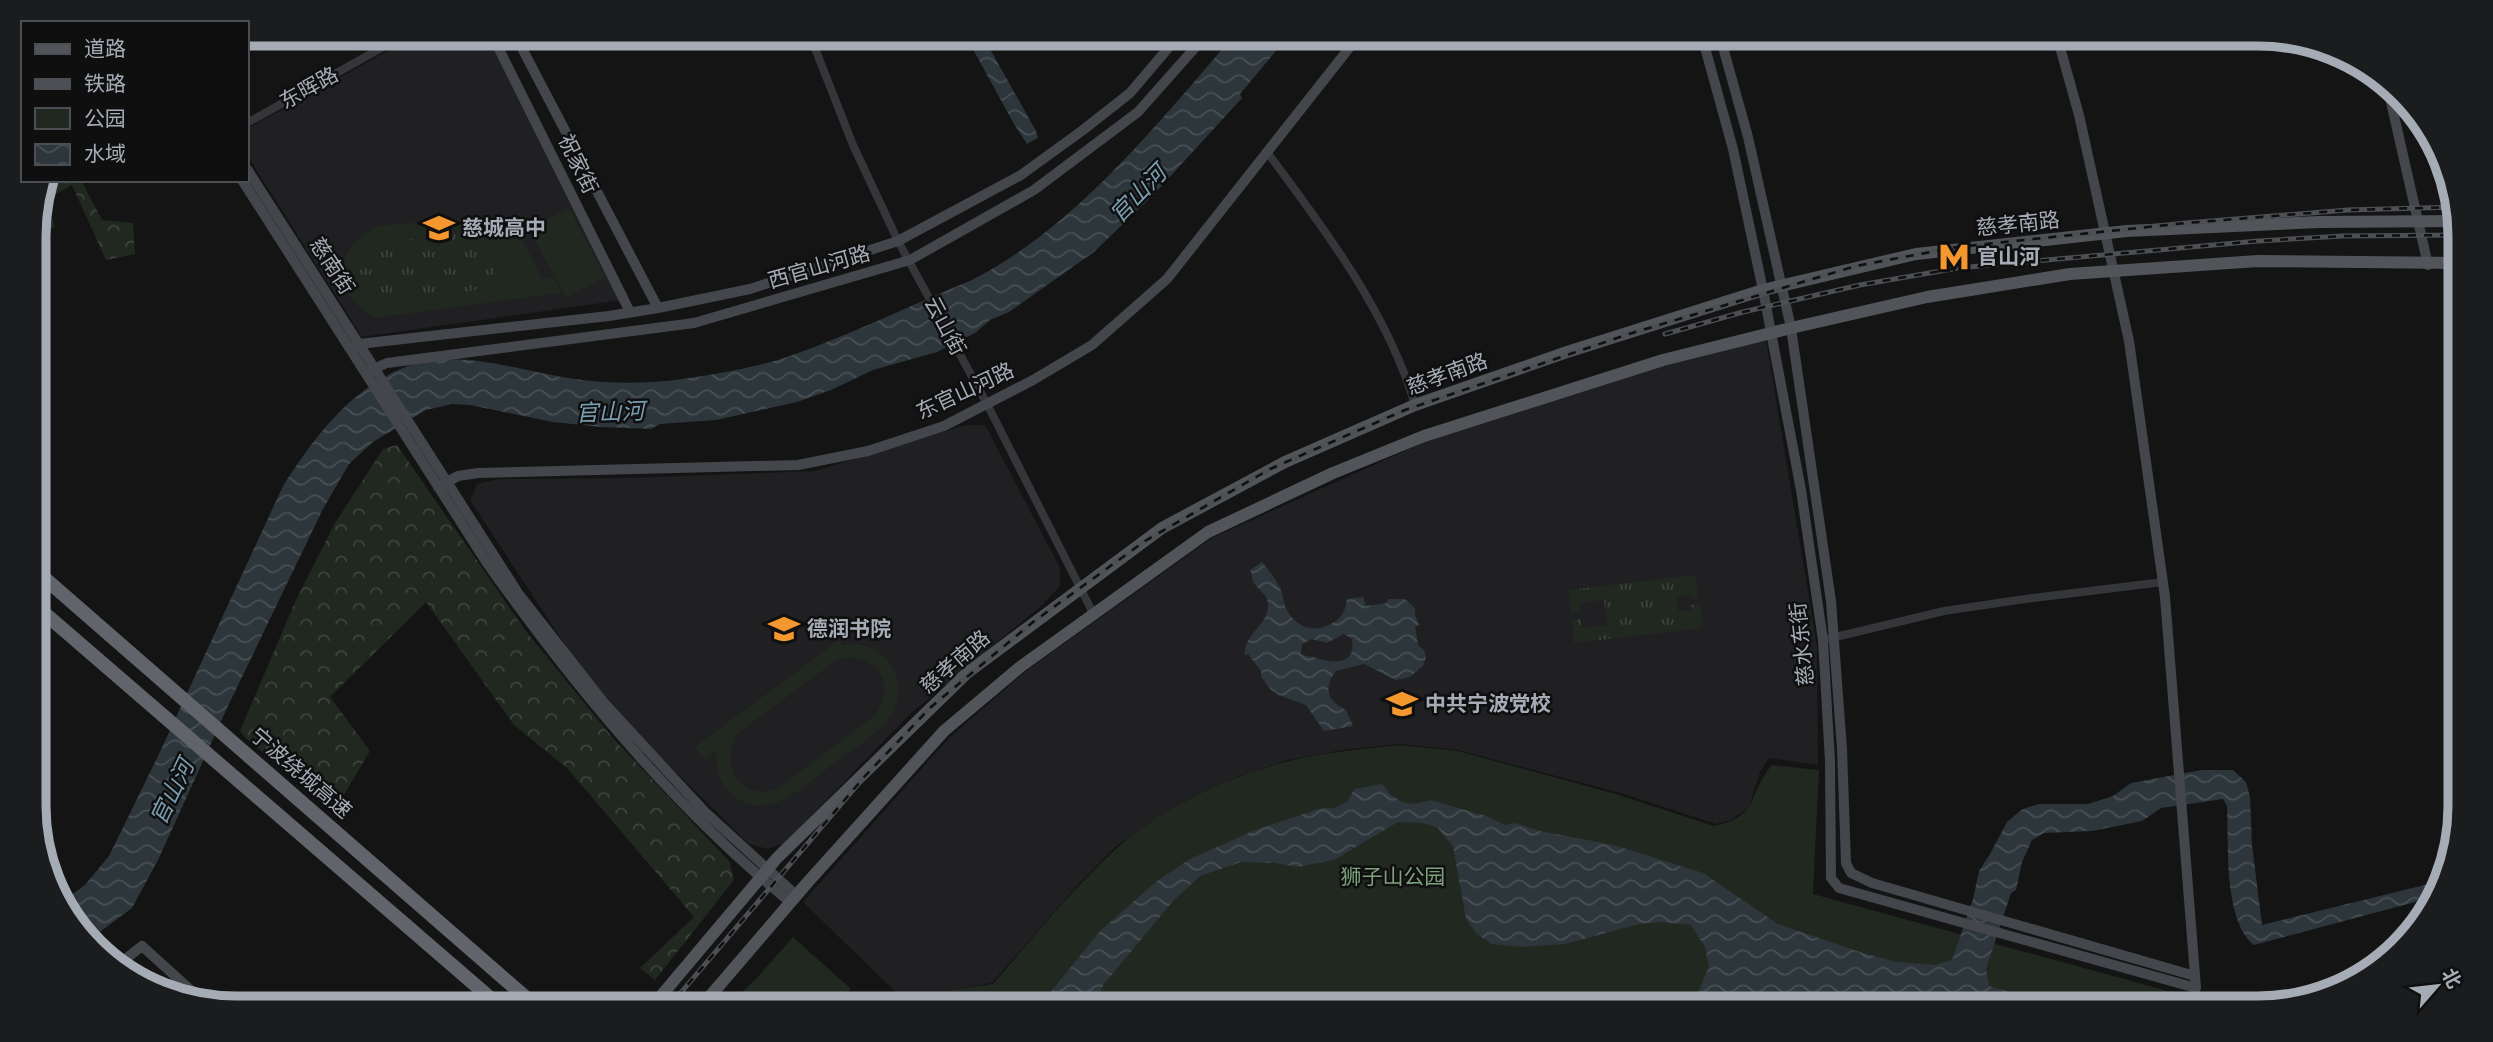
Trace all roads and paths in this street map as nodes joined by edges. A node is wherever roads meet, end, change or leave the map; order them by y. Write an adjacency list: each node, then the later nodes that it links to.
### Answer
1 (385, 46): 12 (street, 东晖路)
2 (498, 46): 27 (street, 祝家街)
3 (521, 46): 26 (street, 祝家街)
4 (814, 46): 19 (street, 云山街)
5 (1170, 46): 19 (street, 西官山河路)
6 (1195, 46): 20 (street, 西官山河路)
7 (1351, 46): 13 (street, 东官山河路)
8 (1704, 46): 25 (street, 慈水东街)
9 (1723, 46): 24 (street, 慈水东街)
10 (2060, 46): 18 (street)
11 (2391, 100): 16 (street)
12 (248, 122)
13 (1267, 152): 32 (street, 东官山河路); 33 (street)
14 (248, 171): 30 (street, 慈南街)
15 (243, 182): 30 (street, 慈南街)
16 (2419, 221): 17 (main road, 慈孝南路); 18 (main road, 慈孝南路); 22 (street)
17 (2447, 222)
18 (2105, 234): 23 (street); 24 (main road, 慈孝南路)
19 (898, 241): 20 (street, 云山街); 26 (street, 西官山河路)
20 (910, 260): 31 (street, 西官山河路); 32 (street, 云山街)
21 (2448, 264): 22 (main road)
22 (2428, 265): 23 (main road)
23 (2114, 271): 28 (main road); 36 (street)
24 (1782, 285): 25 (main road, 慈孝南路); 28 (street, 慈水东街)
25 (1763, 290): 29 (street, 慈水东街); 33 (main road, 慈孝南路)
26 (658, 308): 27 (street, 西官山河路)
27 (630, 312): 30 (street, 西官山河路)
28 (1791, 328): 29 (main road); 40 (street, 慈水东街)
29 (1771, 333): 38 (main road); 40 (street, 慈水东街)
30 (355, 346): 31 (street, 慈南街)
31 (370, 370): 34 (street, 慈南街)
32 (987, 404): 34 (street, 东官山河路); 37 (street, 云山街)
33 (1415, 405): 37 (main road, 慈孝南路)
34 (442, 484): 41 (street, 慈南街)
35 (46, 579): 47 (highway, 宁波绕城高速)
36 (2163, 582): 40 (street); 44 (street)
37 (1081, 588): 38 (street, 云山街); 41 (main road, 慈孝南路)
38 (1093, 613): 42 (main road)
39 (46, 615): 46 (highway)
40 (1828, 639): 44 (street, 慈水东街); 44 (street, 慈水东街)
41 (764, 874): 42 (street, 慈南街); 48 (main road, 慈孝南路)
42 (793, 899): 49 (main road)
43 (127, 962): 45 (street)
44 (2195, 976)
45 (192, 991)
46 (488, 996)
47 (524, 996)
48 (660, 996)
49 (710, 996)

